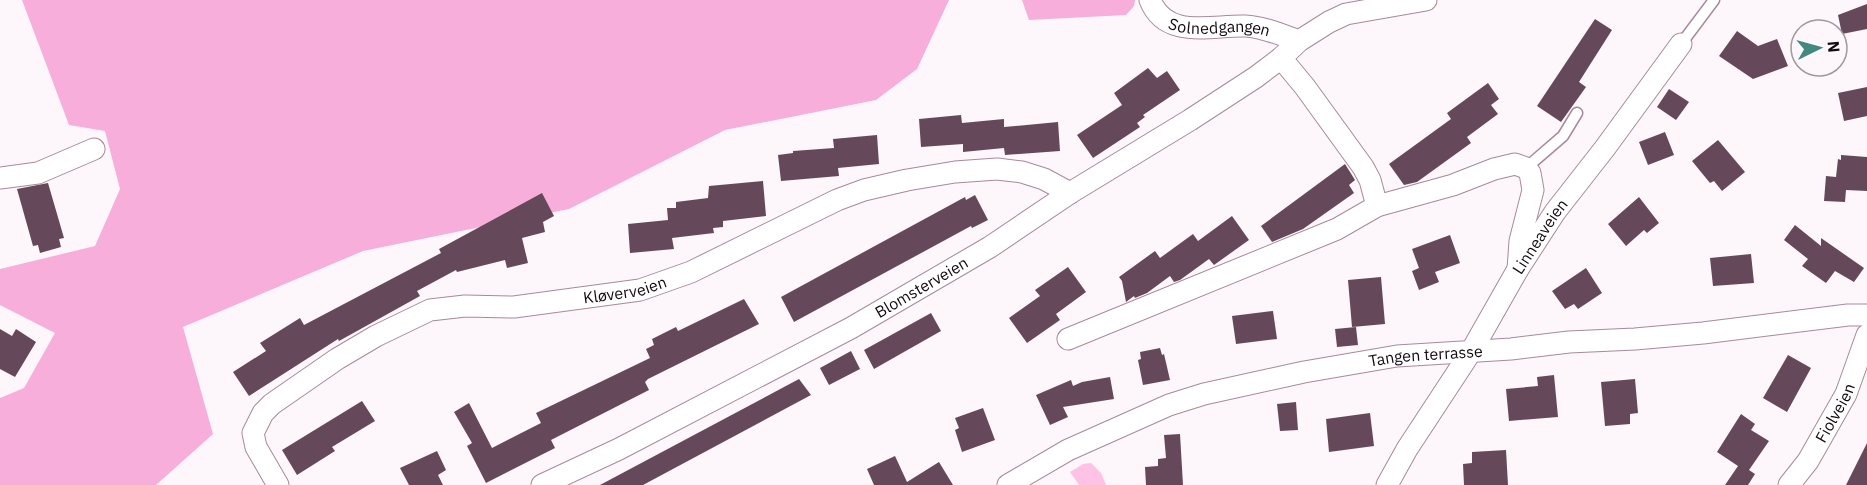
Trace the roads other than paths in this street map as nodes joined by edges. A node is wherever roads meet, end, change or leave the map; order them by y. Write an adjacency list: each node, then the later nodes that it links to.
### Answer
1 (1150, 0): 4 (street, Solnedgangen)
2 (1426, 0): 4 (street, Solnedgangen)
3 (1714, 0): 5 (lane, Linneaveien)
4 (1299, 41): 6 (street, Solnedgangen)
5 (1681, 44): 13 (street, Linneaveien)
6 (1281, 58): 11 (street, Blomsterveien); 12 (street)
7 (1577, 113): 9 (lane)
8 (94, 149): 10 (street)
9 (1526, 168): 12 (street); 13 (street)
10 (0, 178)
11 (1070, 193): 18 (street, Kløverveien); 19 (street, Blomsterveien)
12 (1377, 206): 16 (street)
13 (1518, 269): 17 (street, Linneaveien)
14 (1867, 315): 17 (street, Tangen terrasse)
15 (1867, 334): 22 (street, Fiolveien)
16 (1068, 339)
17 (1472, 350): 20 (street, Tangen terrasse); 21 (street, Linneaveien)
18 (278, 485)
19 (542, 485)
20 (1008, 485)
21 (1387, 485)
22 (1789, 485)

